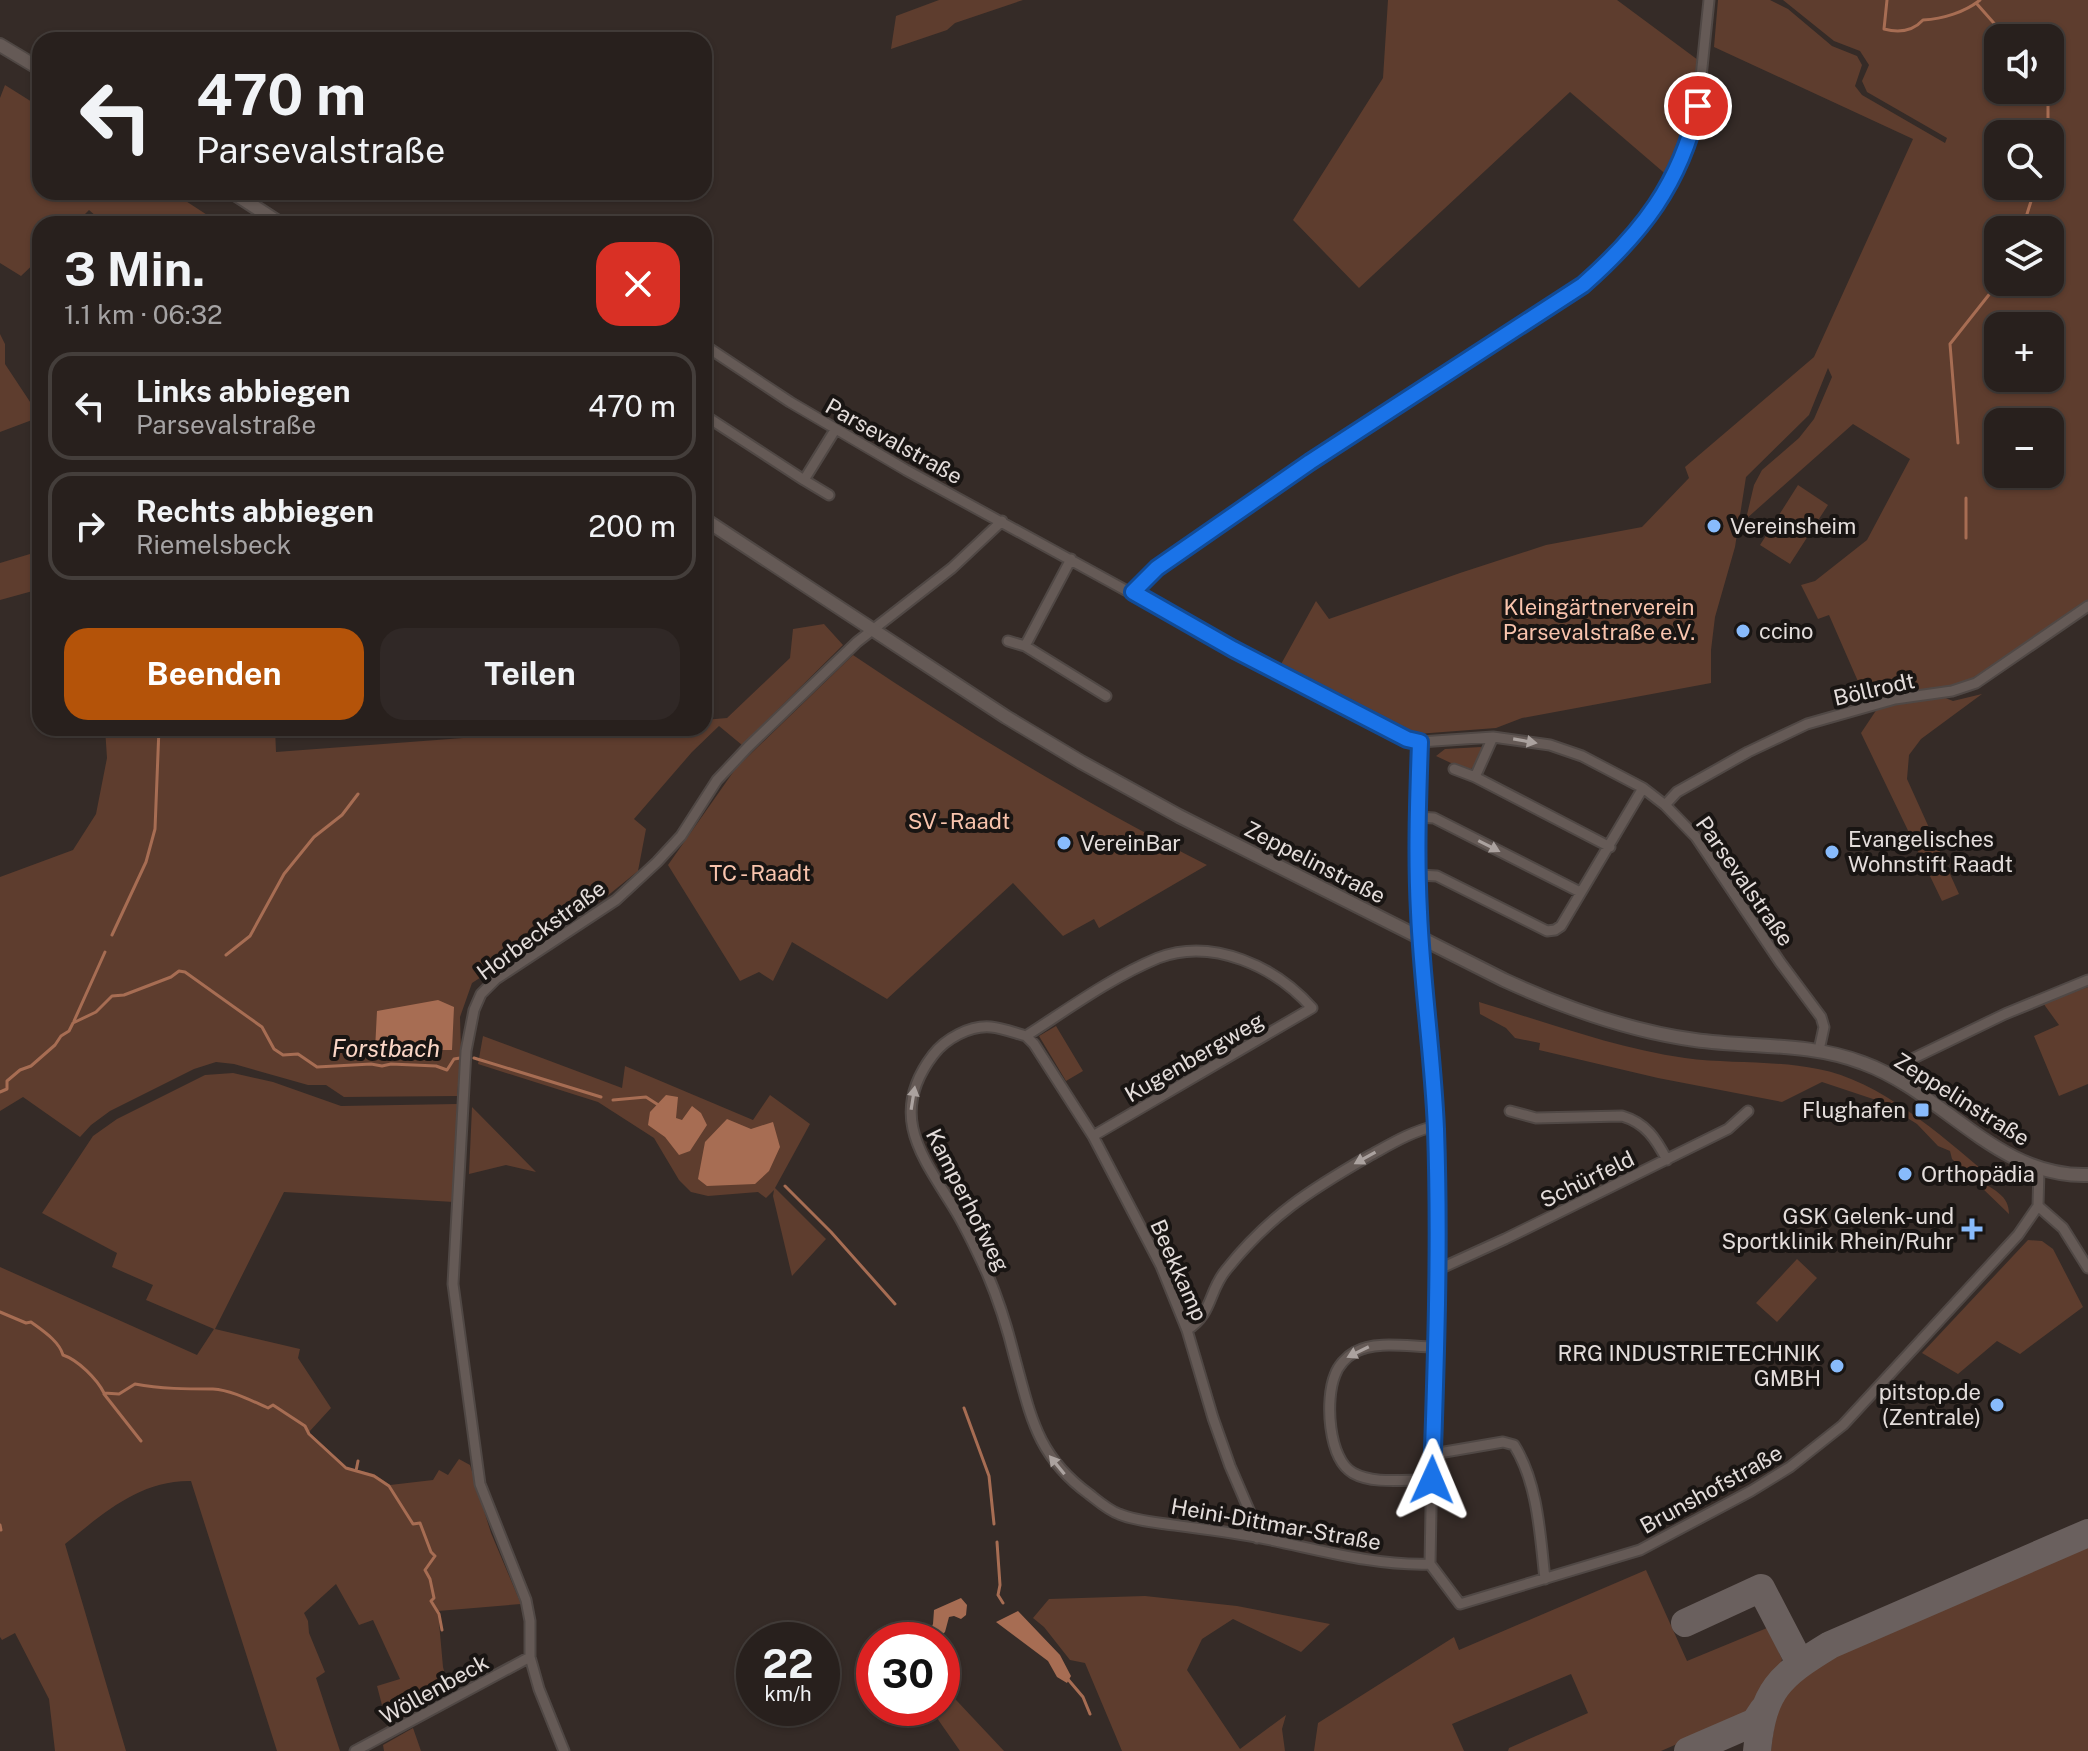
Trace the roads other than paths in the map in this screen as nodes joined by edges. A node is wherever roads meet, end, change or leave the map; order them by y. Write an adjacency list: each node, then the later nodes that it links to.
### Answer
1 (1709, 0): 14 (street)
2 (0, 45): 3 (main road)
3 (32, 64)
4 (244, 200): 5 (main road)
5 (269, 216)
6 (712, 350): 8 (street, Parsevalstraße)
7 (712, 420): 9 (street)
8 (835, 430): 9 (street); 11 (street, Parsevalstraße)
9 (804, 480): 10 (street)
10 (829, 495)
11 (1002, 521): 13 (street, Parsevalstraße); 16 (street, Horbeckstraße)
12 (712, 524): 16 (main road, Zeppelinstraße)
13 (1071, 559): 14 (street, Parsevalstraße); 18 (street)
14 (1133, 592): 21 (street, Parsevalstraße)
15 (2088, 606): 25 (street, Böllrodt)
16 (871, 630): 30 (main road, Zeppelinstraße); 53 (street, Horbeckstraße)
17 (1008, 641): 18 (street)
18 (1025, 646): 19 (street)
19 (1106, 696)
20 (1493, 737): 21 (street, Parsevalstraße); 23 (street); 24 (street, Parsevalstraße, one-way to 24)
21 (1420, 742): 26 (street)
22 (1454, 769): 23 (street)
23 (1475, 777): 27 (street)
24 (1643, 788): 25 (street, Parsevalstraße); 27 (street)
25 (1665, 805): 33 (street, Parsevalstraße)
26 (1418, 817): 28 (street); 29 (street, one-way to 29)
27 (1610, 847): 29 (street)
28 (1419, 875): 29 (street); 30 (street)
29 (1580, 892)
30 (1421, 939): 33 (main road, Zeppelinstraße); 37 (street)
31 (2088, 980): 34 (street)
32 (1026, 1036): 38 (street, Beekkamp); 38 (street, Kugenbergweg); 49 (street, Kamperhofweg, one-way to 32)
33 (1819, 1050): 34 (main road, Zeppelinstraße)
34 (1895, 1079): 40 (main road, Zeppelinstraße)
35 (1510, 1111): 39 (street)
36 (1748, 1111): 39 (street, Schürfeld)
37 (1436, 1126): 44 (street); 45 (street, one-way to 45)
38 (1093, 1136): 45 (street, Beekkamp)
39 (1667, 1160): 44 (street, Schürfeld)
40 (2039, 1169): 41 (main road, Zeppelinstraße); 42 (street)
41 (2088, 1175)
42 (2038, 1206): 43 (street); 52 (street, Brunshofstraße)
43 (2088, 1268)
44 (1437, 1270): 46 (street)
45 (1187, 1330): 50 (street, Beekkamp)
46 (1434, 1347): 47 (street); 48 (street, one-way to 48)
47 (1433, 1454): 48 (street); 52 (street)
48 (1432, 1480): 51 (street)
49 (1117, 1514): 50 (street, Heini-Dittmar-Straße)
50 (1257, 1538): 51 (street, Heini-Dittmar-Straße)
51 (1430, 1564): 52 (street, Brunshofstraße)
52 (1545, 1579)
53 (530, 1657): 54 (street, Wöllenbeck); 55 (street, Horbeckstraße)
54 (355, 1751)
55 (564, 1751)

